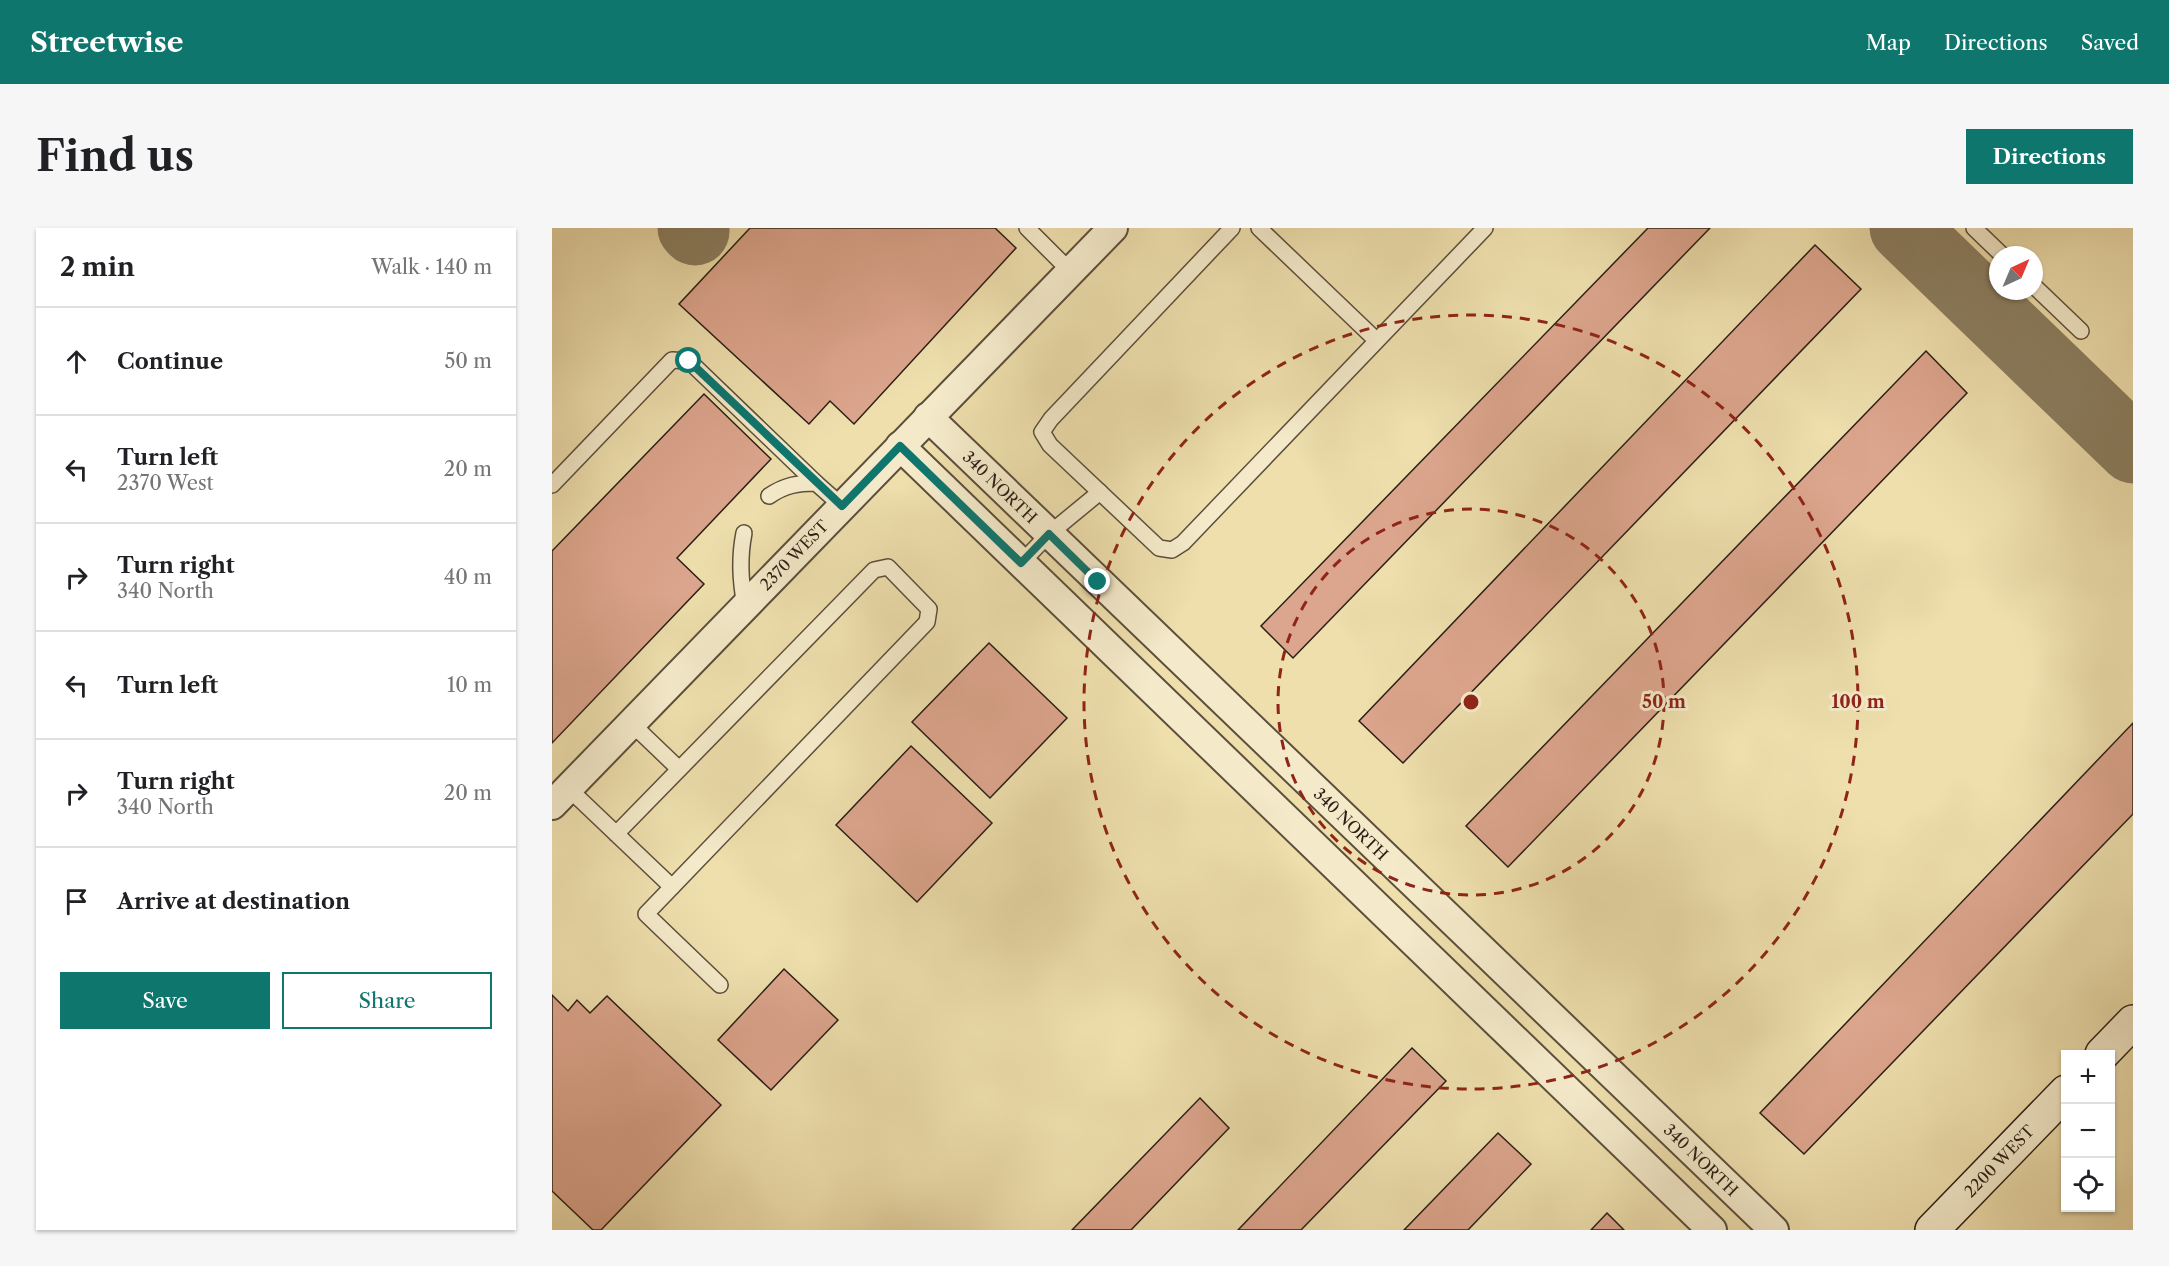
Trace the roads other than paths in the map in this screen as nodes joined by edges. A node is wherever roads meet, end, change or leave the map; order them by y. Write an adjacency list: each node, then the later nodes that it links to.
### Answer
1 (1027, 228): 8 (lane)
2 (1113, 228): 8 (street, 2370 WEST)
3 (1232, 228): 16 (lane)
4 (1259, 228): 11 (lane)
5 (1485, 228): 11 (lane)
6 (1974, 228): 7 (lane)
7 (1993, 246)
8 (1071, 272): 12 (street, 2370 WEST)
9 (2043, 295): 10 (lane)
10 (2081, 331)
11 (1376, 340): 16 (lane)
12 (928, 417): 13 (street, 2370 WEST); 20 (street, 340 NORTH)
13 (900, 446): 18 (street, 2370 WEST); 21 (street)
14 (816, 483): 15 (lane); 17 (lane); 18 (lane)
15 (552, 485)
16 (1100, 492): 20 (lane)
17 (769, 496)
18 (842, 506): 22 (street, 2370 WEST)
19 (744, 532): 22 (lane)
20 (1049, 534): 21 (lane); 34 (street, 340 NORTH)
21 (1021, 563): 33 (street)
22 (745, 605): 23 (street, 2370 WEST)
23 (631, 723): 24 (lane); 25 (street, 2370 WEST)
24 (679, 769): 26 (lane); 27 (lane)
25 (560, 797): 26 (lane)
26 (616, 834): 27 (lane)
27 (672, 887): 28 (lane)
28 (720, 985)
29 (2133, 1022): 30 (street)
30 (2106, 1050)
31 (2061, 1097): 32 (street, 2200 WEST)
32 (1943, 1227)
33 (1712, 1230)
34 (1774, 1230)

